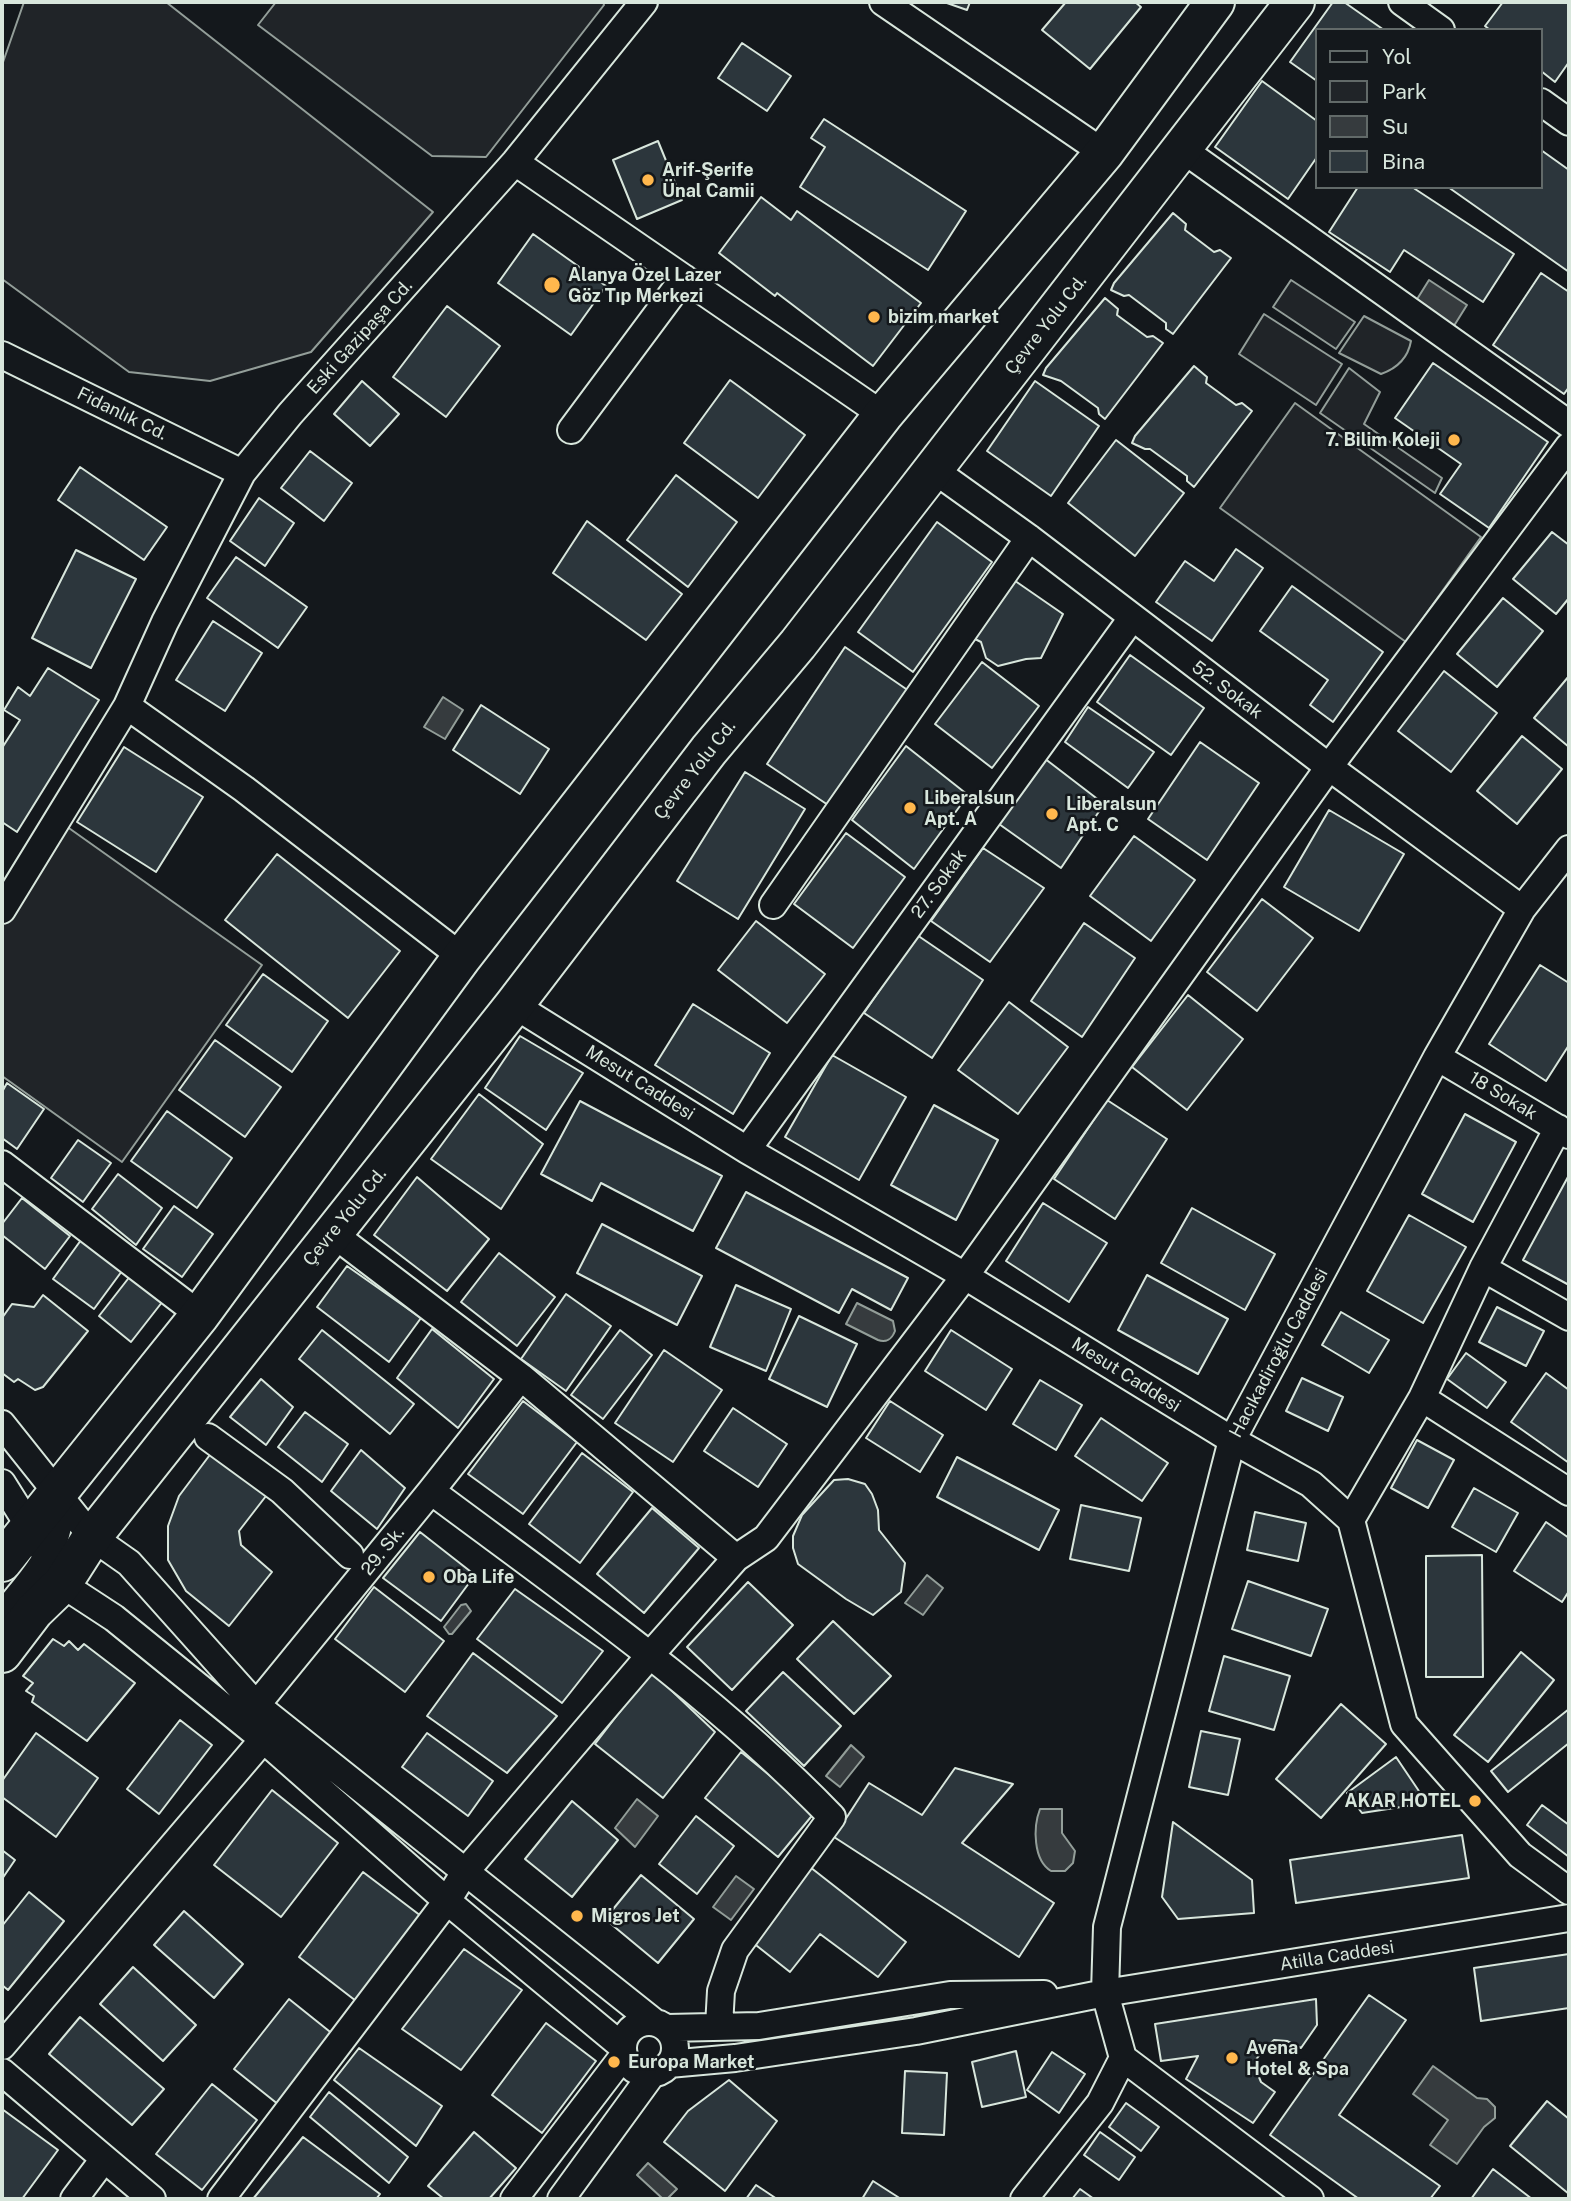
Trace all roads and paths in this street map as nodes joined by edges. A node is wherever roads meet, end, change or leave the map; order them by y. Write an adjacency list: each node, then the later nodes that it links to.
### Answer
1 (643, 2): 11 (street, Eski Gazipaşa Cd.)
2 (883, 2): 10 (street)
3 (1215, 2): 10 (highway)
4 (1295, 2): 9 (highway, Çevre Yolu Cd.)
5 (1402, 2): 6 (street)
6 (1438, 28)
7 (1543, 103): 8 (street)
8 (1569, 122)
9 (1182, 149): 15 (street); 18 (highway, Çevre Yolu Cd.)
10 (1104, 153): 14 (highway)
11 (515, 162): 12 (street); 19 (street, Eski Gazipaşa Cd.)
12 (684, 278): 14 (street); 16 (street)
13 (2, 355): 19 (street, Fidanlık Cd.)
14 (883, 415): 28 (highway)
15 (1569, 424)
16 (571, 430)
17 (1569, 446): 23 (street)
18 (934, 470): 20 (street, 52. Sokak); 29 (highway, Çevre Yolu Cd.)
19 (242, 473): 22 (street, Eski Gazipaşa Cd.)
20 (1029, 538): 21 (street, 52. Sokak); 25 (street)
21 (1132, 618): 23 (street, 52. Sokak); 32 (street, 27. Sokak)
22 (127, 706): 27 (street, Eski Gazipaşa Cd.); 28 (street)
23 (1329, 767): 26 (street, 52. Sokak); 36 (street)
24 (1569, 849): 26 (street, Hacıkadiroğlu Caddesi)
25 (773, 905)
26 (1522, 909): 30 (street, Hacıkadiroğlu Caddesi)
27 (2, 910)
28 (462, 957): 37 (highway)
29 (514, 1005): 32 (street, Mesut Caddesi); 34 (highway, Çevre Yolu Cd.)
30 (1437, 1057): 31 (street, 18 Sokak); 43 (street, Hacıkadiroğlu Caddesi)
31 (1564, 1132): 35 (street)
32 (747, 1150): 36 (street, Mesut Caddesi)
33 (2, 1164): 37 (street)
34 (332, 1233): 39 (street); 49 (highway, Çevre Yolu Cd.)
35 (1483, 1268): 38 (street); 40 (street)
36 (965, 1276): 43 (street, Mesut Caddesi); 52 (street)
37 (200, 1315): 47 (highway)
38 (1569, 1317)
39 (521, 1377): 45 (street, 29. Sk.); 52 (street)
40 (1422, 1398): 46 (street); 48 (street)
41 (2, 1424): 47 (street)
42 (208, 1437): 50 (street)
43 (1232, 1440): 48 (street, Mesut Caddesi); 63 (street, Hacıkadiroğlu Caddesi)
44 (2, 1483): 51 (street)
45 (431, 1492): 56 (street); 57 (street, 29. Sk.)
46 (1569, 1492)
47 (57, 1493): 49 (street); 51 (highway)
48 (1351, 1520): 60 (street)
49 (92, 1537): 51 (highway, Çevre Yolu Cd.); 57 (street)
50 (350, 1555)
51 (46, 1556): 53 (highway); 54 (street); 55 (highway); 57 (street)
52 (736, 1558): 56 (street)
53 (2, 1562)
54 (2, 1616)
55 (2, 1653)
56 (650, 1654): 59 (street); 65 (street)
57 (249, 1714): 58 (street)
58 (271, 1731): 59 (street); 61 (street); 66 (street)
59 (465, 1872): 61 (street); 64 (street)
60 (1569, 1891)
61 (447, 1900): 67 (street); 74 (street)
62 (1569, 1919): 63 (street, Atilla Caddesi)
63 (1105, 1993): 65 (street); 68 (street, Hacıkadiroğlu Caddesi); 69 (street)
64 (658, 2025): 65 (street); 67 (street); 69 (street)
65 (719, 2026)
66 (2, 2046)
67 (624, 2051): 69 (street); 75 (street)
68 (1122, 2058): 77 (street); 78 (street)
69 (661, 2069): 76 (street)
70 (2, 2072): 71 (street)
71 (104, 2159): 72 (street); 73 (street)
72 (74, 2199)
73 (152, 2199)
74 (221, 2199)
75 (514, 2199)
76 (561, 2199)
77 (1024, 2199)
78 (1310, 2199)

